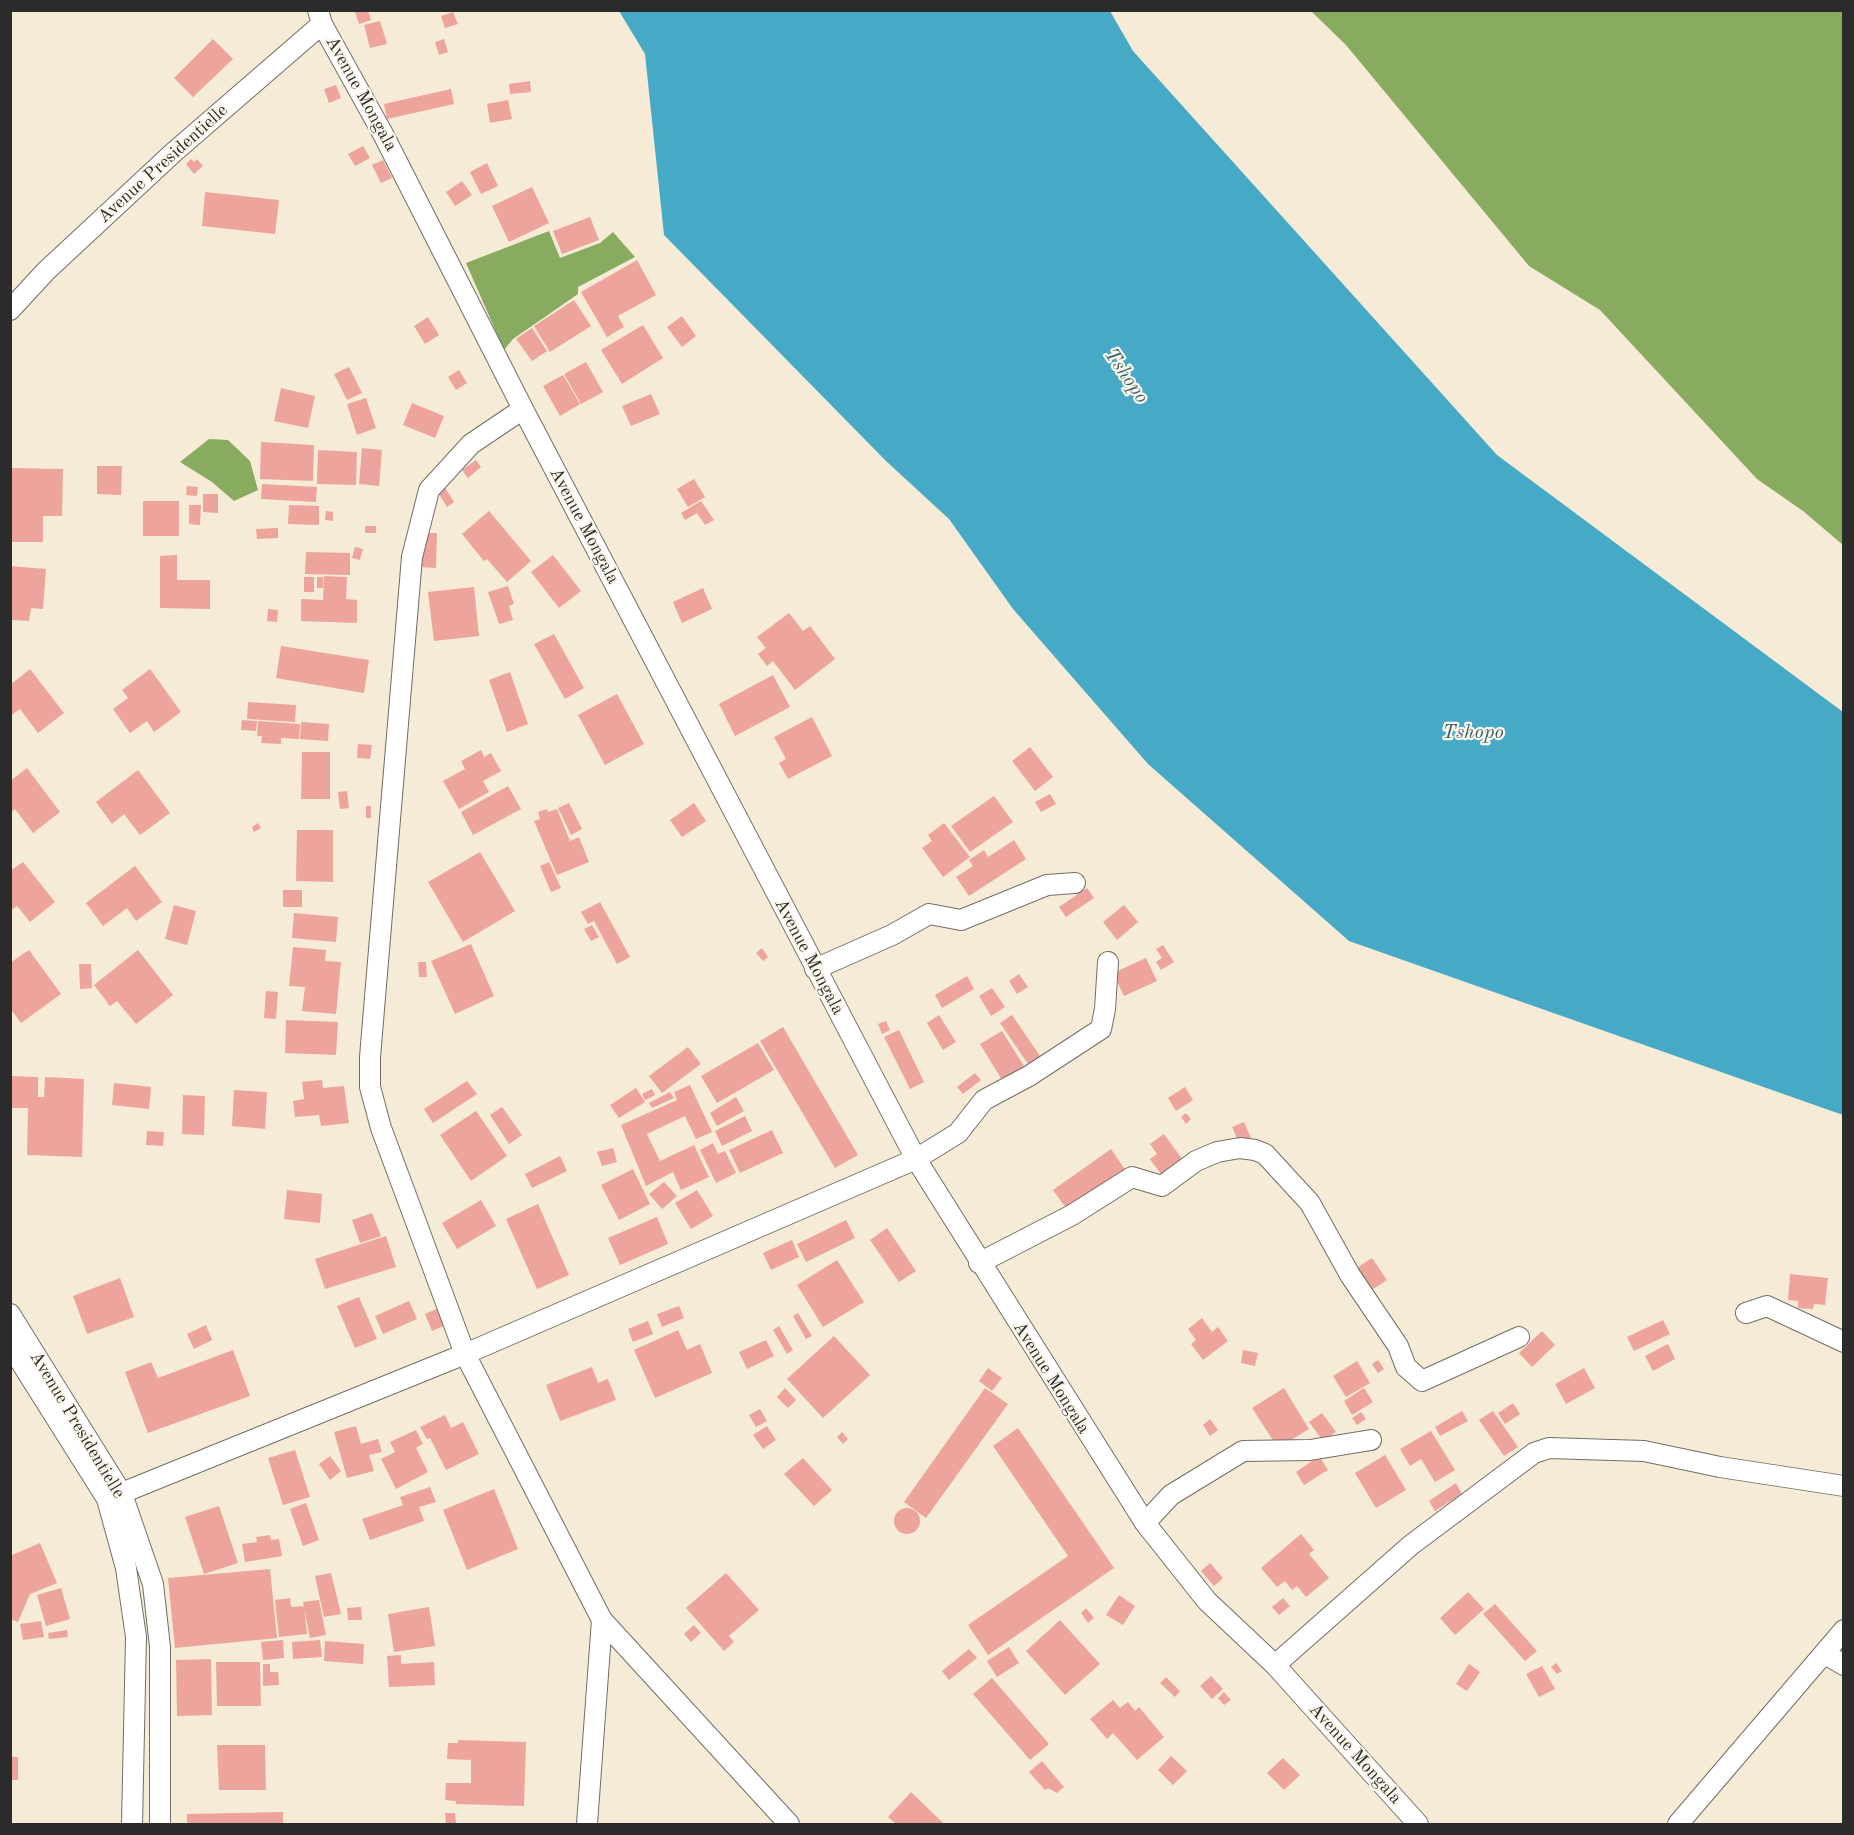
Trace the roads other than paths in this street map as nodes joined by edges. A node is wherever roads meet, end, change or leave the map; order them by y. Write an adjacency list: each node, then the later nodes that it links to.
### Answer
1 (320, 17): 2 (street, Avenue Presidentielle); 3 (street, Avenue Mongala)
2 (10, 310)
3 (523, 409): 6 (street, Avenue Mongala); 14 (street)
4 (1075, 884): 6 (street)
5 (1108, 962): 7 (street)
6 (815, 969): 7 (street, Avenue Mongala)
7 (916, 1159): 8 (street, Avenue Mongala); 14 (street)
8 (979, 1263): 11 (street); 18 (street, Avenue Mongala)
9 (1746, 1313): 12 (street)
10 (10, 1314): 17 (street, Avenue Presidentielle)
11 (1519, 1337)
12 (1844, 1342)
13 (10, 1345): 17 (street, Avenue Presidentielle)
14 (465, 1354): 17 (street); 19 (street)
15 (1371, 1440): 18 (street)
16 (1844, 1486): 22 (street)
17 (114, 1497): 24 (street, Avenue Presidentielle); 25 (street, Avenue Presidentielle)
18 (1145, 1523): 22 (street, Avenue Mongala)
19 (602, 1620): 26 (street); 27 (street)
20 (1844, 1630): 21 (street)
21 (1825, 1654): 23 (street); 29 (street)
22 (1275, 1665): 28 (street, Avenue Mongala)
23 (1844, 1665)
24 (132, 1824)
25 (160, 1824)
26 (587, 1824)
27 (789, 1824)
28 (1418, 1824)
29 (1678, 1824)

